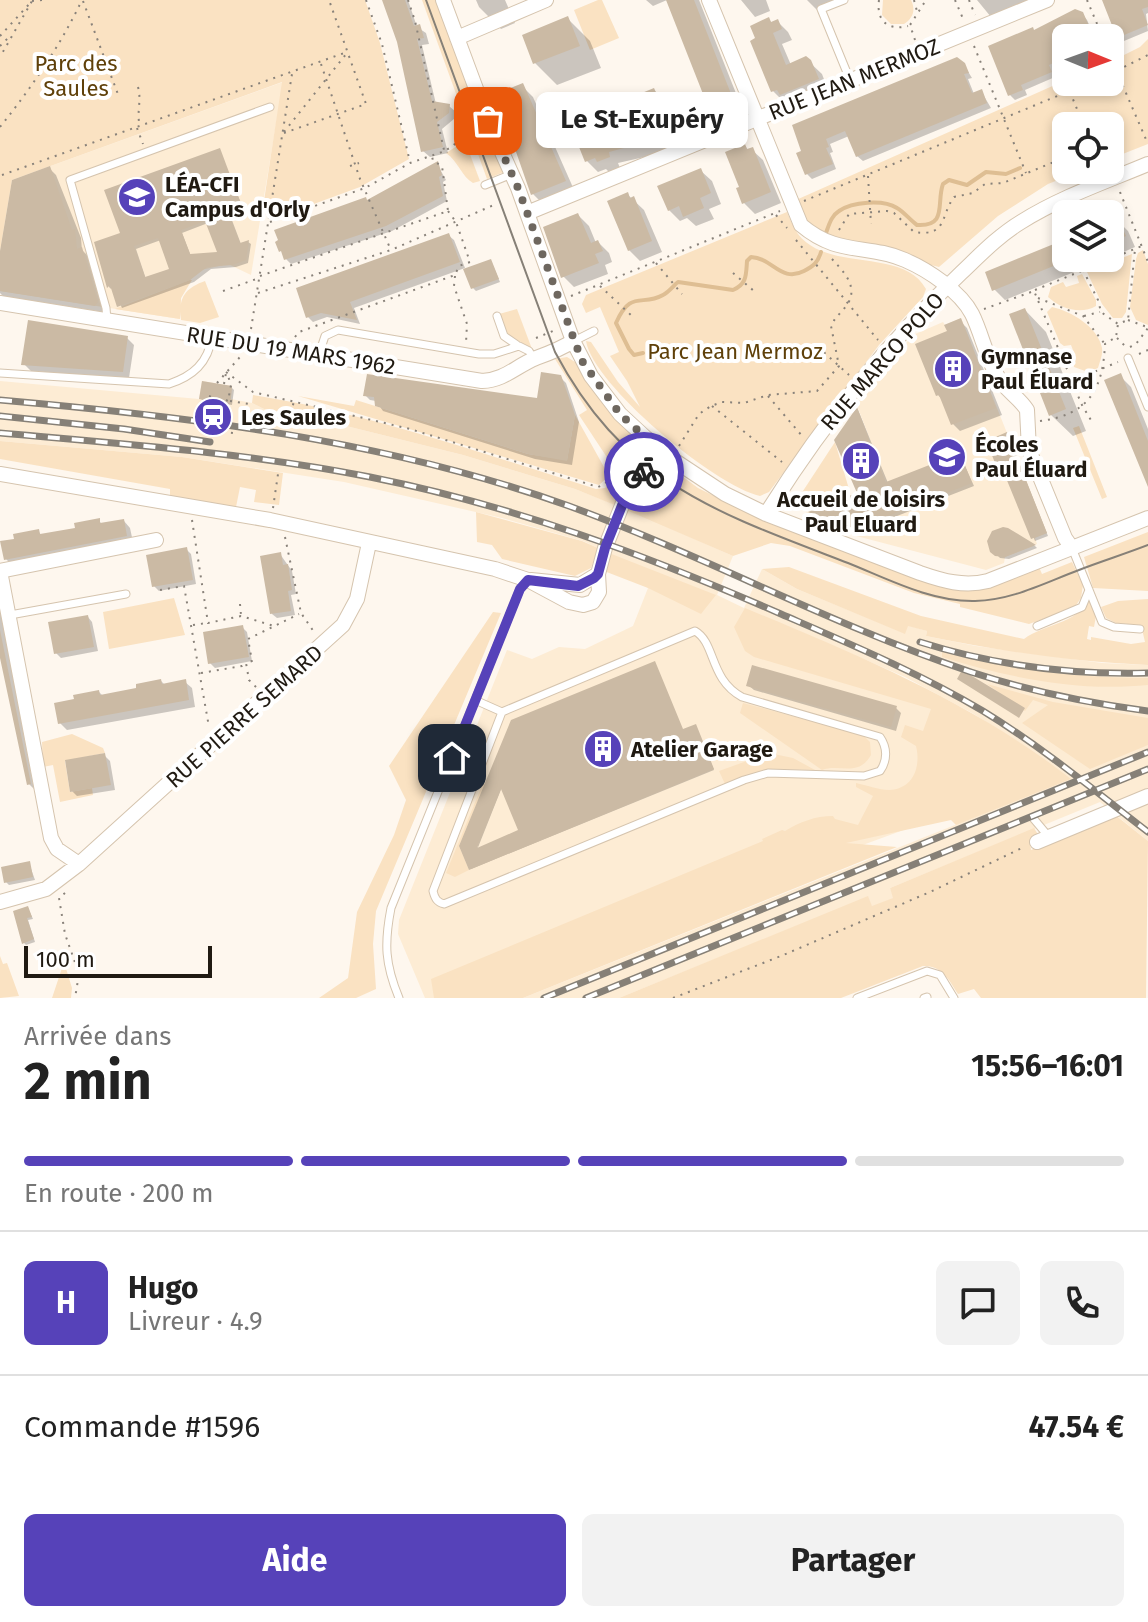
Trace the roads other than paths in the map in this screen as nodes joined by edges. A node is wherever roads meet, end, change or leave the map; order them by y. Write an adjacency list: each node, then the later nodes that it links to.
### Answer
1 (443, 0): 6 (street)
2 (546, 0): 6 (street)
3 (709, 0): 9 (street)
4 (844, 0): 7 (lane)
5 (1047, 0): 7 (street, RUE JEAN MERMOZ)
6 (457, 38): 11 (street)
7 (851, 80): 9 (street, RUE JEAN MERMOZ)
8 (270, 107): 17 (lane)
9 (757, 119): 13 (street, RUE JEAN MERMOZ); 14 (street)
10 (1148, 164): 14 (street, RUE MARCO POLO)
11 (512, 174): 12 (lane); 13 (street)
12 (485, 185)
13 (527, 213): 20 (street)
14 (947, 286): 29 (street, RUE MARCO POLO); 33 (street)
15 (0, 303): 17 (street, RUE DU 19 MARS 1962)
16 (497, 316): 21 (lane)
17 (107, 320): 19 (street, RUE DU 19 MARS 1962)
18 (594, 331): 20 (lane)
19 (212, 337): 22 (street, RUE DU 19 MARS 1962); 25 (lane)
20 (573, 341): 24 (street, RUE DU 19 MARS 1962); 27 (street)
21 (519, 346): 22 (lane); 24 (lane)
22 (319, 354): 24 (street, RUE DU 19 MARS 1962)
23 (1128, 358): 26 (lane)
24 (534, 359)
25 (0, 373)
26 (1148, 407)
27 (660, 451): 29 (street); 35 (street)
28 (0, 474): 32 (street)
29 (766, 514): 33 (street)
30 (1148, 518): 33 (street)
31 (156, 540): 34 (street)
32 (369, 543): 35 (street); 46 (street, RUE PIERRE SEMARD)
33 (1072, 548): 36 (lane)
34 (0, 571): 38 (street)
35 (528, 580): 41 (lane)
36 (1089, 590): 39 (lane); 40 (lane)
37 (126, 594): 38 (lane)
38 (10, 615): 46 (street)
39 (1037, 626)
40 (1140, 629)
41 (475, 700): 42 (lane); 48 (lane)
42 (502, 712): 42 (lane)
43 (1148, 796): 45 (street)
44 (1033, 818): 45 (lane)
45 (1043, 839)
46 (79, 864): 47 (street, RUE PIERRE SEMARD)
47 (0, 902)
48 (399, 998)
49 (857, 998): 50 (lane)
50 (954, 998)

